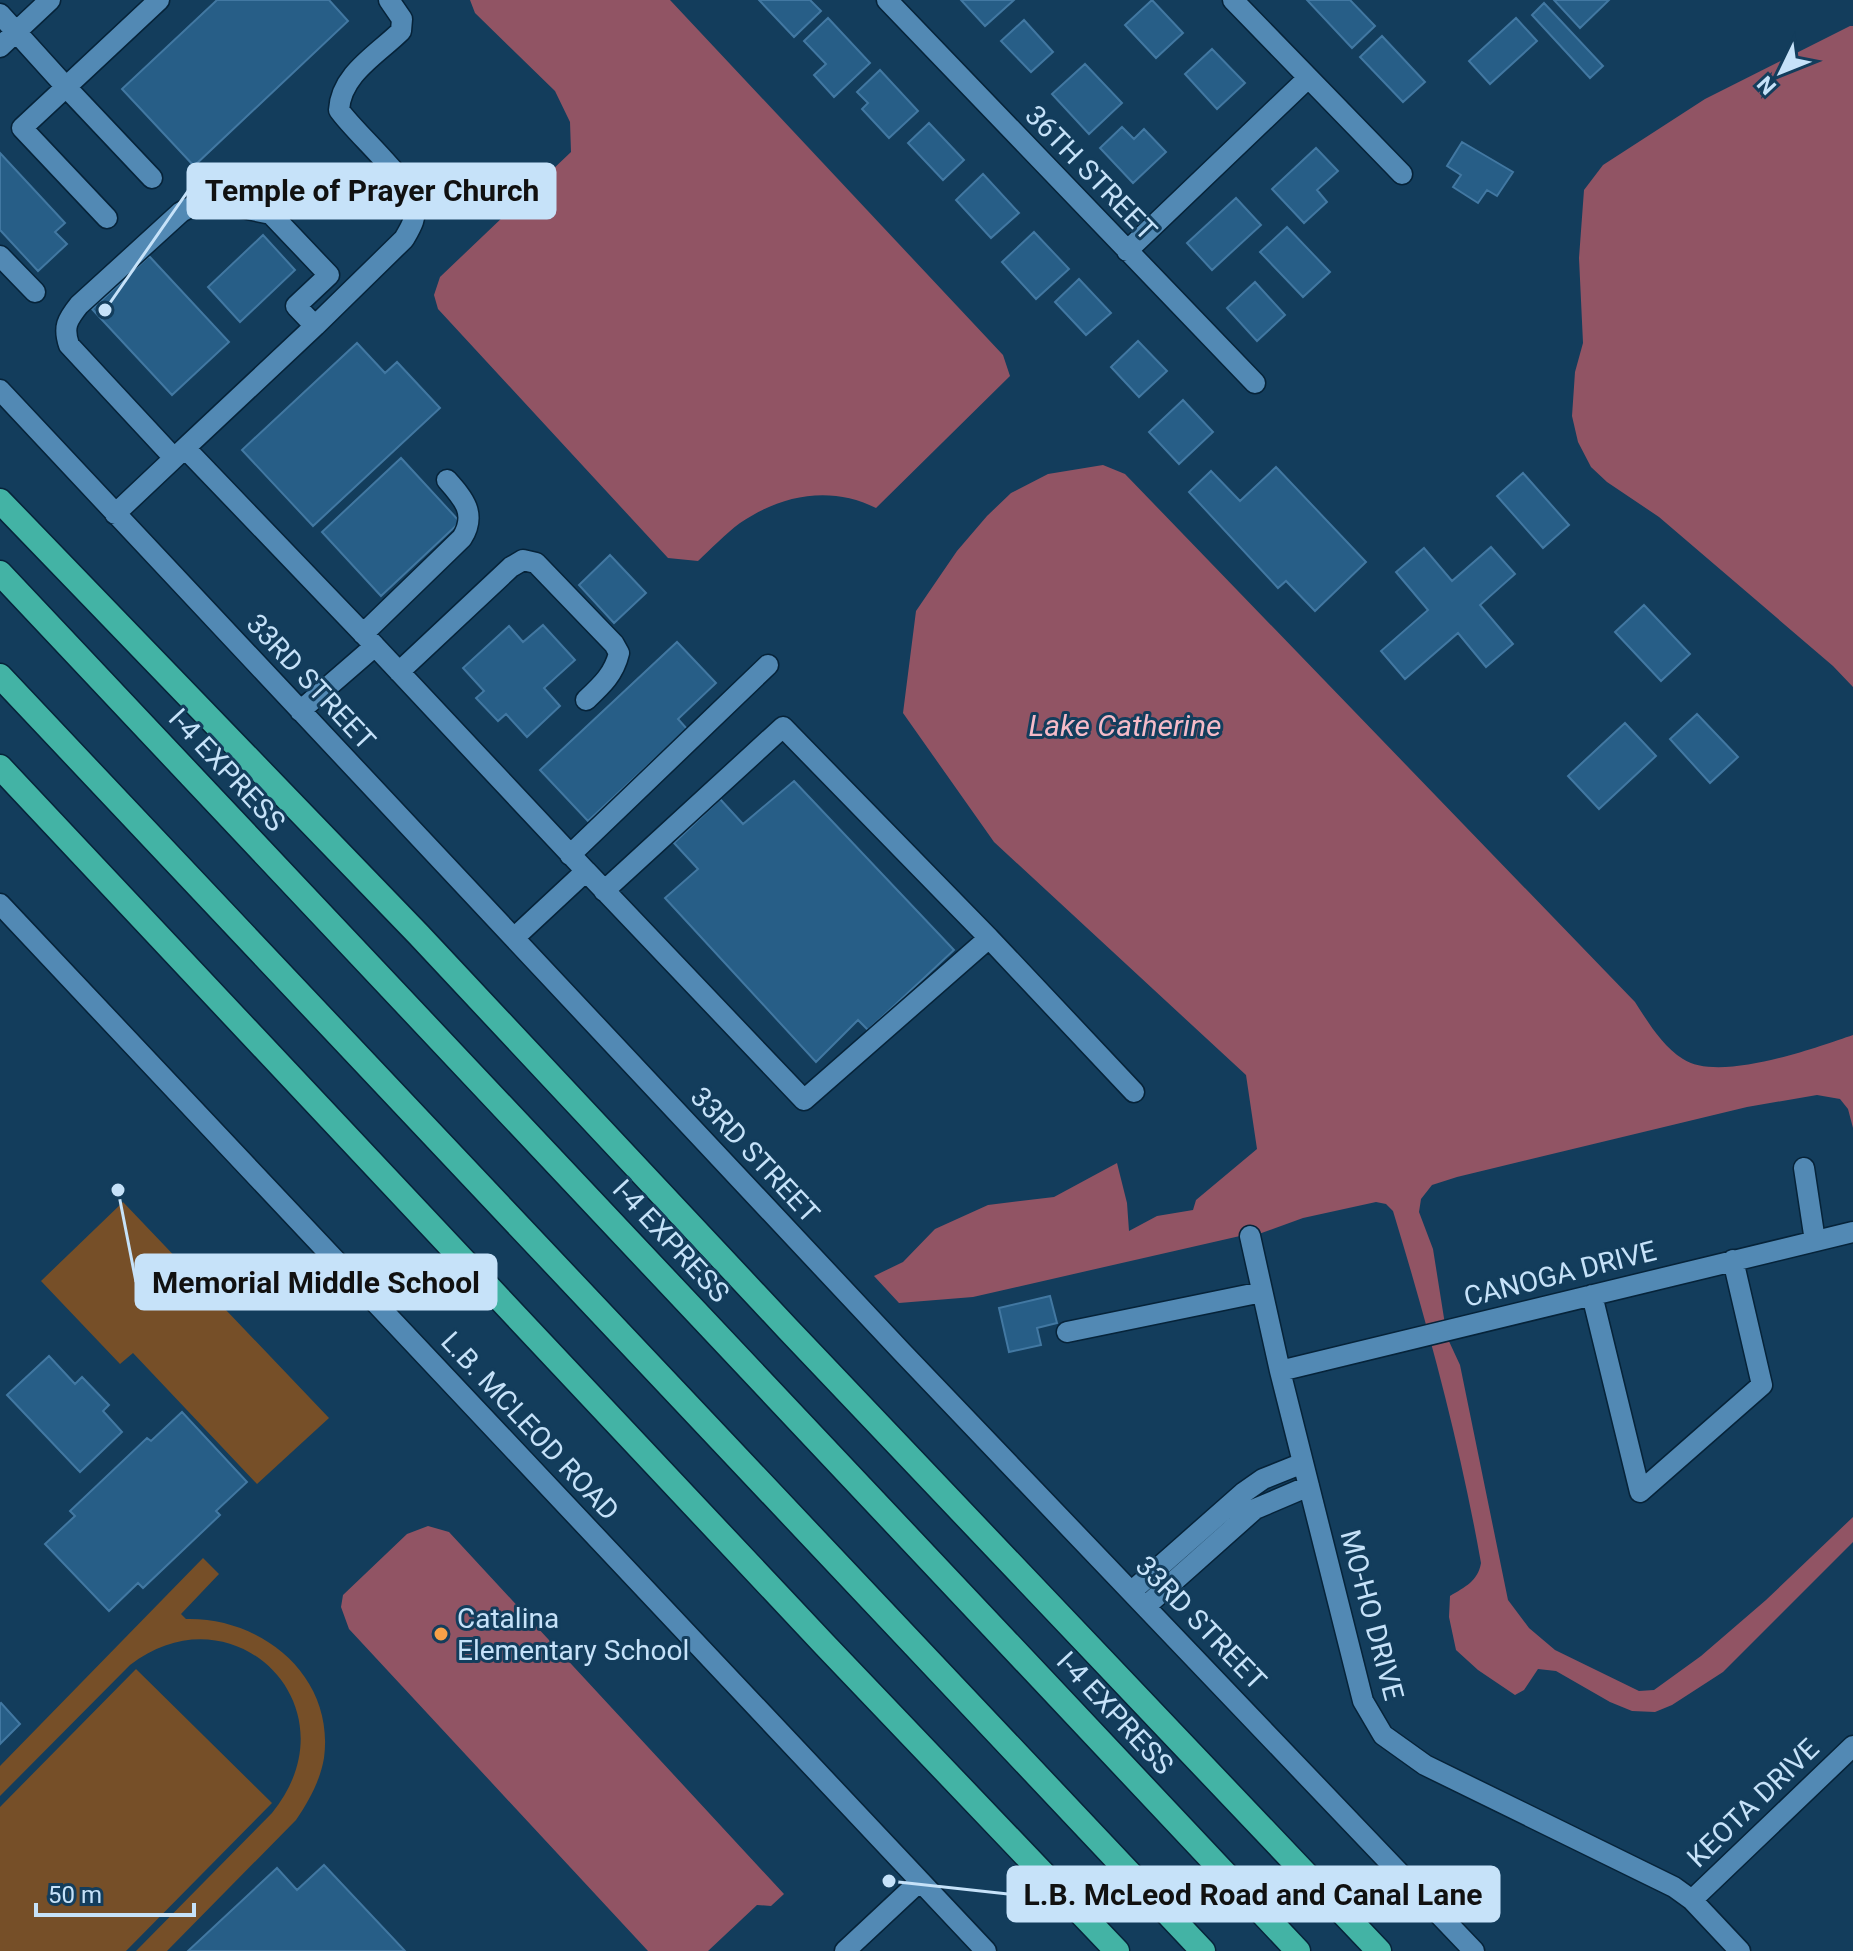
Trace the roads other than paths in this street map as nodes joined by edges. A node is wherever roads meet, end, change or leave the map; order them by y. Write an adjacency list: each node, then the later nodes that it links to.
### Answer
1 (50, 0): 7 (street)
2 (159, 0): 10 (street)
3 (389, 0): 17 (street)
4 (887, 0): 14 (street, 36TH STREET)
5 (1233, 0): 9 (street)
6 (0, 14): 7 (street)
7 (16, 32): 8 (street); 10 (street)
8 (0, 47)
9 (1307, 79): 11 (street); 14 (street)
10 (66, 87): 12 (street); 13 (street)
11 (1402, 174)
12 (152, 178)
13 (107, 218)
14 (1127, 251): 18 (street, 36TH STREET)
15 (0, 256): 16 (street)
16 (35, 292)
17 (315, 326): 20 (street); 20 (street)
18 (1255, 383)
19 (0, 390): 23 (street, 33RD STREET)
20 (179, 453): 23 (street); 25 (street)
21 (447, 480): 25 (street)
22 (0, 501): 60 (highway)
23 (115, 514): 30 (street, 33RD STREET)
24 (0, 573): 59 (highway, I-4 EXPRESS)
25 (369, 640): 27 (street); 30 (street)
26 (768, 665): 32 (street)
27 (399, 672): 29 (street); 32 (street)
28 (0, 676): 58 (highway)
29 (586, 700)
30 (300, 711): 36 (street, 33RD STREET)
31 (0, 767): 57 (highway)
32 (570, 855): 33 (street)
33 (586, 871): 34 (street); 36 (street)
34 (604, 891): 37 (street); 37 (street)
35 (0, 904): 53 (street, L.B. MCLEOD ROAD)
36 (514, 938): 50 (street, 33RD STREET)
37 (989, 938): 38 (street)
38 (1134, 1092)
39 (1804, 1168): 42 (street)
40 (1853, 1232): 42 (street, CANOGA DRIVE)
41 (1250, 1236): 44 (street, MO-HO DRIVE)
42 (1815, 1241): 43 (street, CANOGA DRIVE)
43 (1733, 1260): 45 (street, CANOGA DRIVE); 45 (street)
44 (1262, 1292): 46 (street); 47 (street, MO-HO DRIVE)
45 (1592, 1295): 47 (street, CANOGA DRIVE)
46 (1067, 1332)
47 (1280, 1371): 48 (street, MO-HO DRIVE)
48 (1303, 1463): 49 (street, MO-HO DRIVE); 50 (street)
49 (1309, 1486): 51 (street); 54 (street, MO-HO DRIVE)
50 (1132, 1591): 51 (street, 33RD STREET)
51 (1146, 1606): 61 (street, 33RD STREET)
52 (1853, 1746): 54 (street, KEOTA DRIVE)
53 (920, 1881): 55 (street); 56 (street, L.B. MCLEOD ROAD)
54 (1692, 1900): 62 (street, MO-HO DRIVE)
55 (845, 1951)
56 (986, 1951)
57 (1117, 1951)
58 (1203, 1951)
59 (1298, 1951)
60 (1379, 1951)
61 (1474, 1951)
62 (1740, 1951)

